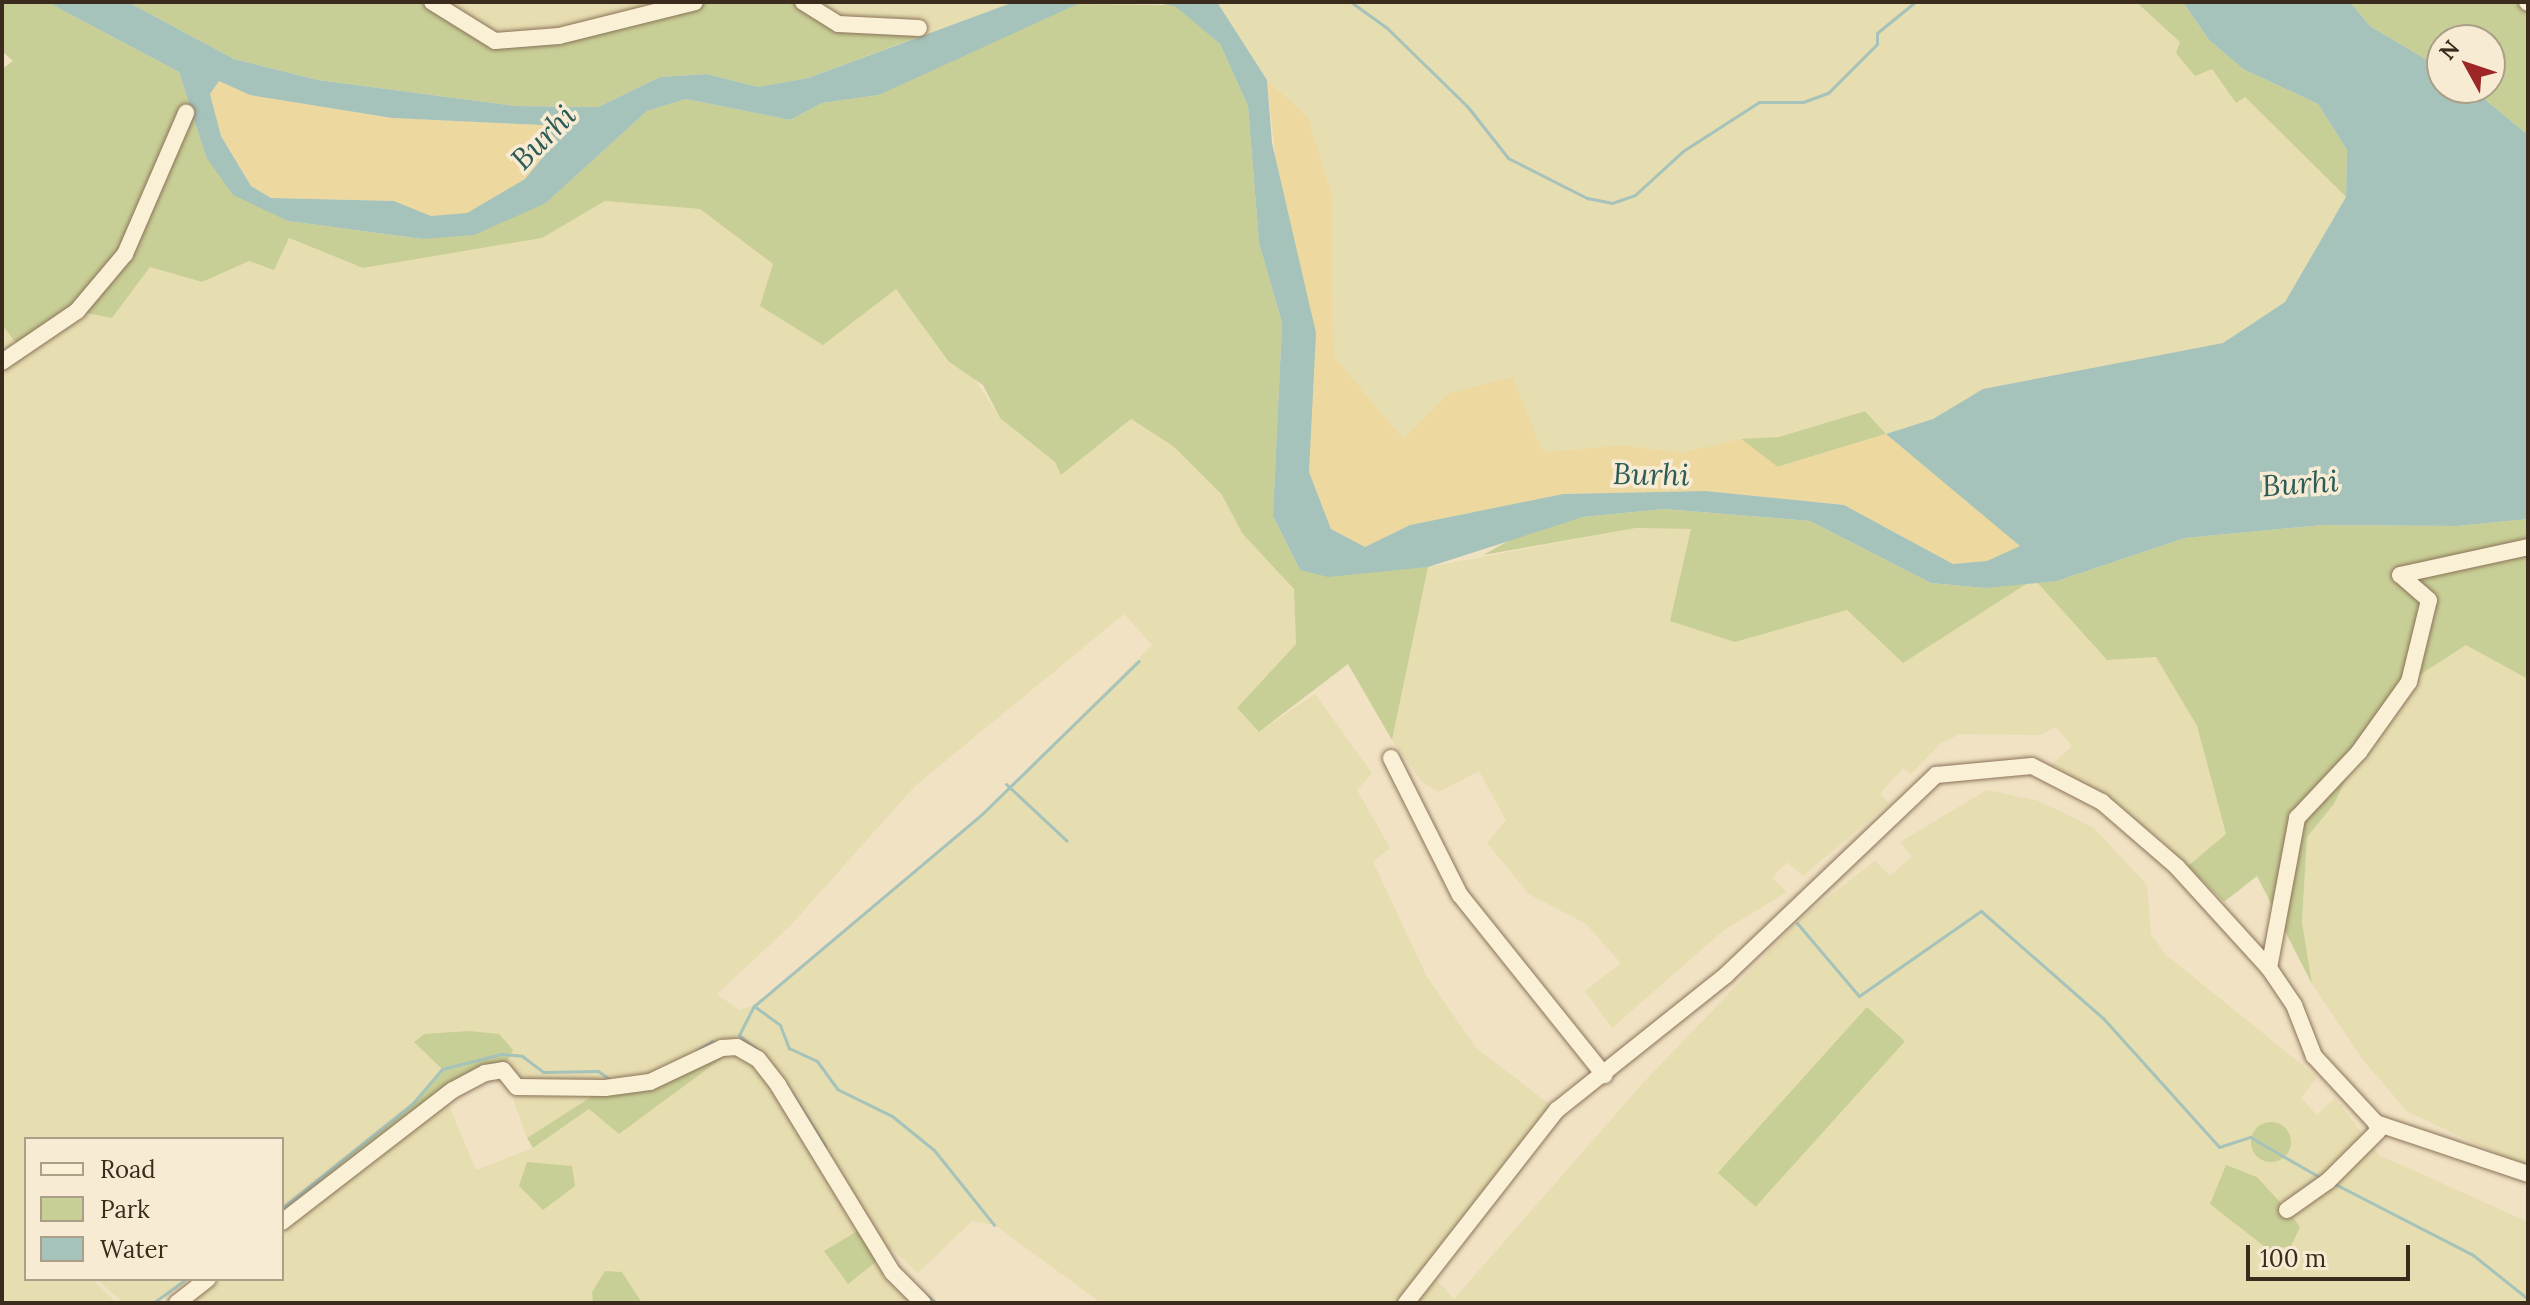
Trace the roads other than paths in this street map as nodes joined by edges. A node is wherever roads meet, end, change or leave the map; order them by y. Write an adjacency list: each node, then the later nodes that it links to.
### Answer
1 (432, 2): 2 (street)
2 (695, 2)
3 (803, 2): 4 (street)
4 (919, 28)
5 (186, 113): 6 (street)
6 (2, 362)
7 (2528, 547): 9 (street)
8 (1391, 758): 10 (street)
9 (2269, 968): 10 (street); 11 (street)
10 (1604, 1075): 18 (street)
11 (2376, 1123): 12 (street); 13 (street)
12 (2528, 1174)
13 (2287, 1210)
14 (284, 1220): 17 (street)
15 (205, 1281): 16 (street)
16 (177, 1303)
17 (923, 1303)
18 (1406, 1303)

